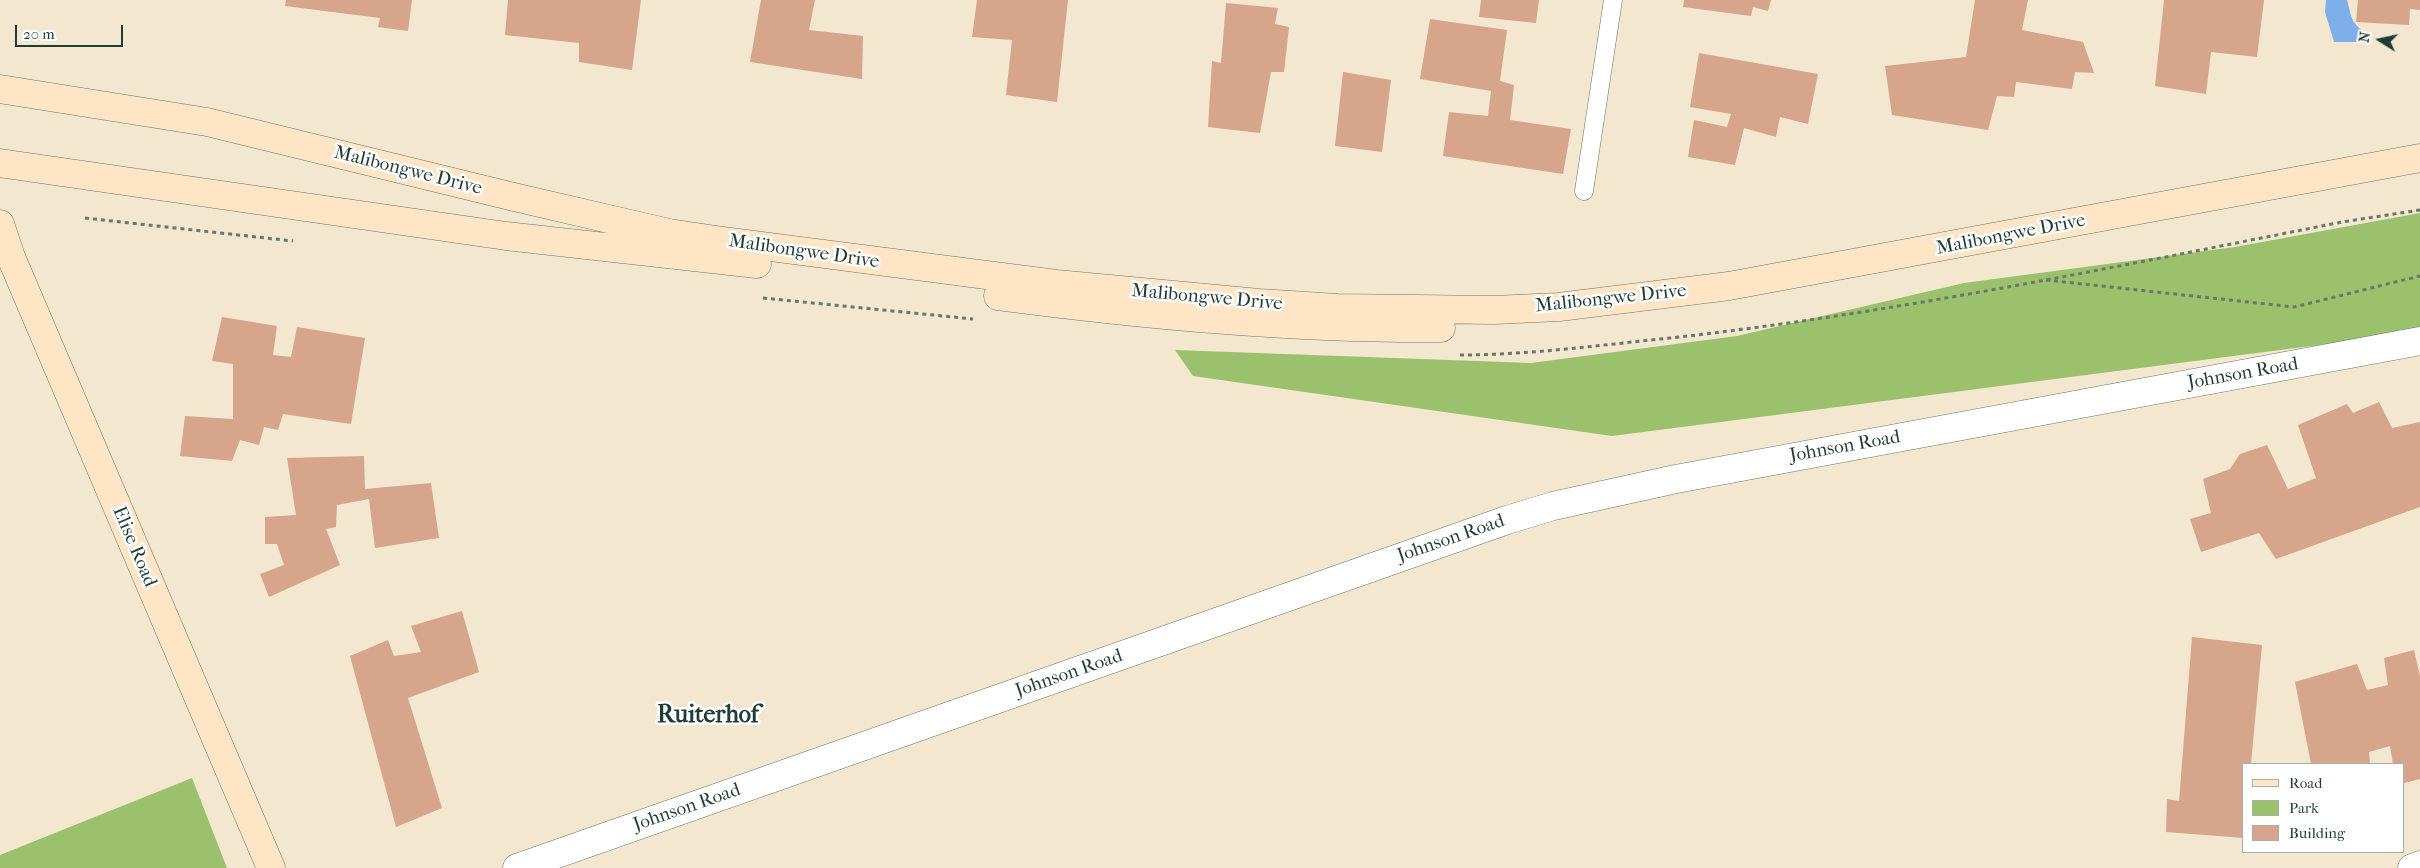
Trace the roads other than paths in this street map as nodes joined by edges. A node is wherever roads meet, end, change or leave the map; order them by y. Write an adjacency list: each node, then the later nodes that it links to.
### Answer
1 (1613, 0): 6 (lane)
2 (0, 89): 3 (main road, Malibongwe Drive)
3 (2420, 158)
4 (0, 163): 5 (main road, Malibongwe Drive)
5 (2420, 177)
6 (1584, 191)
7 (0, 224): 10 (main road, Elise Road)
8 (2420, 341): 11 (street, Johnson Road)
9 (2420, 865): 12 (street)
10 (271, 868)
11 (517, 868)
12 (2412, 868)

